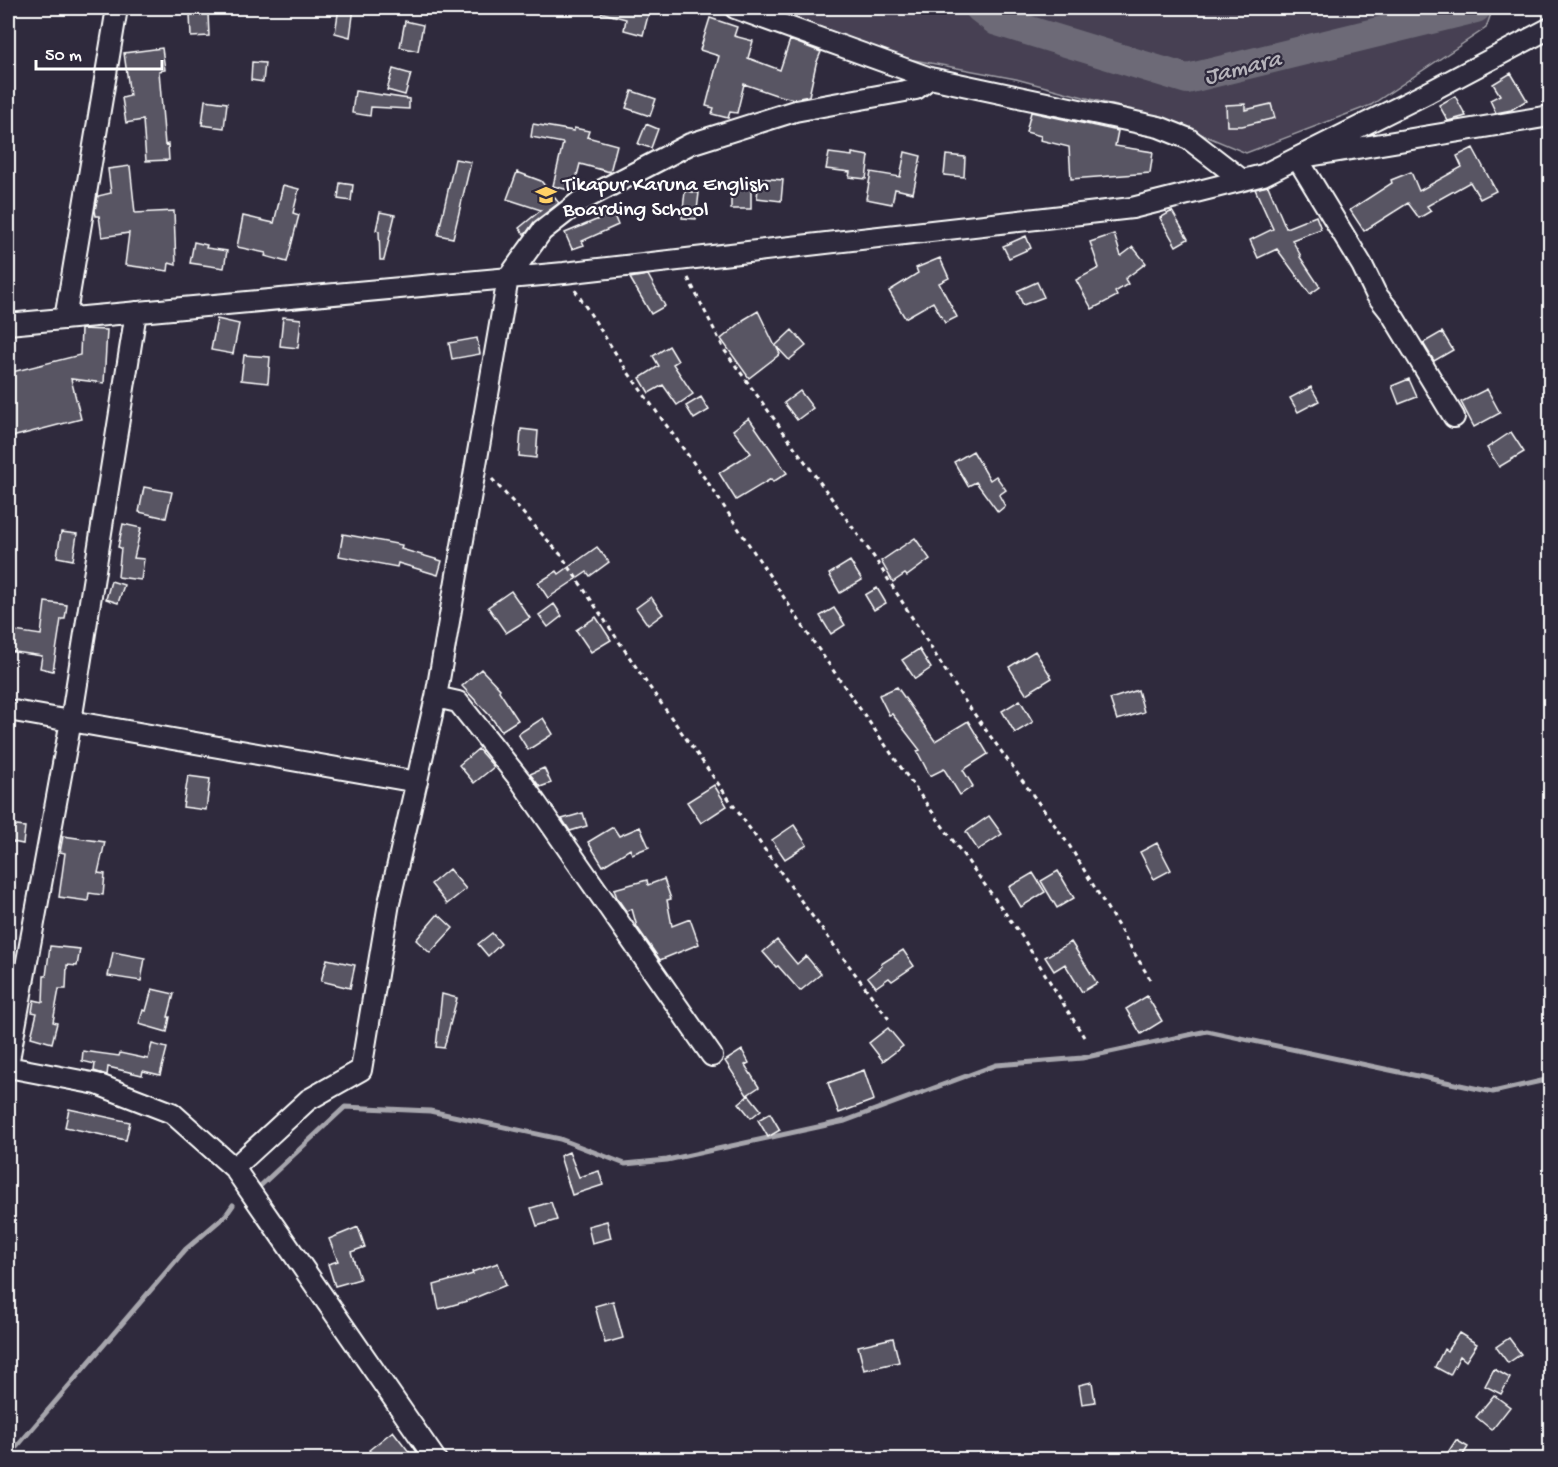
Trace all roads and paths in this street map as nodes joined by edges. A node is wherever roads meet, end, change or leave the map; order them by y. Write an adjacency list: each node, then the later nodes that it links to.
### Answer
1 (117, 8): 12 (street)
2 (735, 8): 4 (street)
3 (1551, 28): 6 (street)
4 (930, 78): 7 (street); 10 (street)
5 (1551, 116): 6 (street)
6 (1298, 158): 7 (street); 14 (street)
7 (1242, 180): 8 (street)
8 (679, 260): 9 (street); 20 (path)
9 (564, 273): 10 (street); 22 (path)
10 (508, 278): 11 (street); 15 (street)
11 (136, 312): 12 (street); 18 (street)
12 (65, 319): 13 (street)
13 (8, 324)
14 (1454, 417)
15 (476, 463): 16 (street); 21 (path)
16 (436, 697): 19 (street); 23 (street)
17 (8, 710): 18 (street)
18 (71, 721): 19 (street); 24 (street)
19 (417, 782): 25 (street)
20 (1150, 979)
21 (891, 1022)
22 (1084, 1037)
23 (712, 1056)
24 (8, 1066): 25 (street)
25 (234, 1168): 26 (street)
26 (436, 1460)

